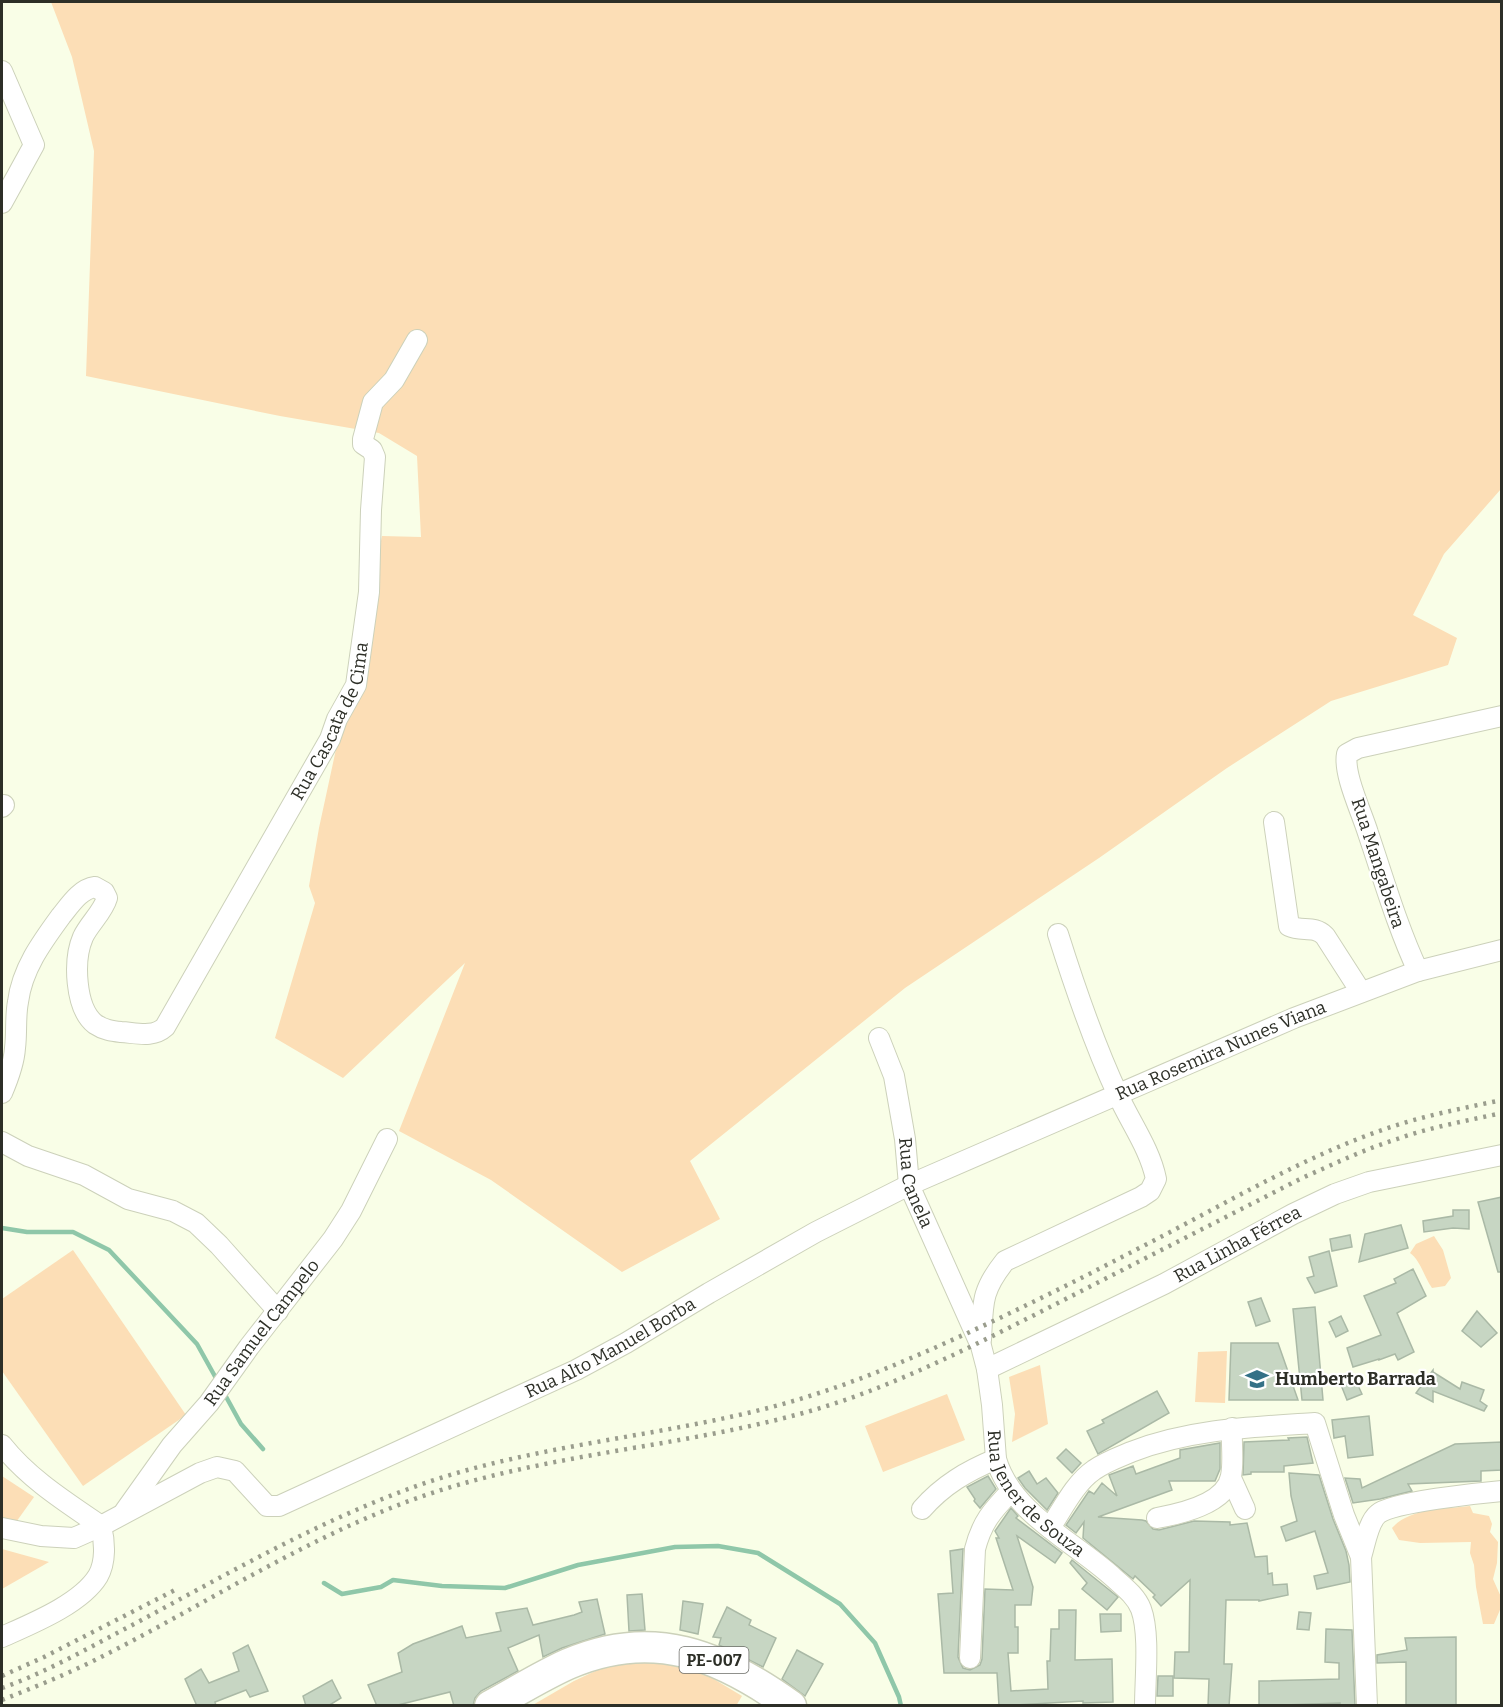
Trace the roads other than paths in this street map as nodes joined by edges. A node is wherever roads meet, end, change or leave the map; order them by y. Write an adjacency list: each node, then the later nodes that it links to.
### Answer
1 (2, 75): 2 (street)
2 (2, 203)
3 (417, 340): 11 (street, Rua Cascata de Cima)
4 (1502, 716): 8 (street, Rua Mangabeira)
5 (1274, 822): 9 (street)
6 (1058, 934): 12 (street)
7 (1502, 950): 8 (street, Rua Rosemira Nunes Viana)
8 (1418, 971): 9 (street, Rua Rosemira Nunes Viana)
9 (1361, 992): 12 (street, Rua Rosemira Nunes Viana)
10 (879, 1038): 17 (street, Rua Canela)
11 (2, 1093)
12 (1117, 1094): 16 (street, Rua Rosemira Nunes Viana); 20 (street)
13 (387, 1139): 18 (street, Rua Samuel Campelo)
14 (2, 1142): 18 (street)
15 (1502, 1155): 21 (street, Rua Linha Férrea)
16 (946, 1168): 17 (street, Rua Alto Manuel Borba)
17 (909, 1185): 19 (street, Rua Canela); 30 (street, Rua Alto Manuel Borba)
18 (278, 1311): 30 (street, Rua Samuel Campelo)
19 (970, 1322): 20 (street, Rua Jener de Souza)
20 (981, 1346): 21 (street, Rua Jener de Souza)
21 (987, 1369): 24 (street, Rua Jener de Souza)
22 (1232, 1428): 25 (street); 34 (street); 35 (street)
23 (2, 1445): 32 (street)
24 (996, 1460): 26 (street, Rua Jener de Souza); 28 (street)
25 (1231, 1478): 29 (street); 31 (street)
26 (1011, 1491): 34 (street, Rua Jener de Souza); 37 (street)
27 (1502, 1491): 35 (street)
28 (922, 1509)
29 (1245, 1509)
30 (122, 1515): 32 (street)
31 (1157, 1518)
32 (101, 1526): 33 (street); 36 (street)
33 (2, 1528)
34 (1050, 1528): 40 (street, Rua Jener de Souza)
35 (1361, 1557): 41 (street)
36 (2, 1637)
37 (970, 1659)
38 (490, 1706): 39 (main road, PE-007)
39 (791, 1706)
40 (1145, 1706)
41 (1367, 1706)

